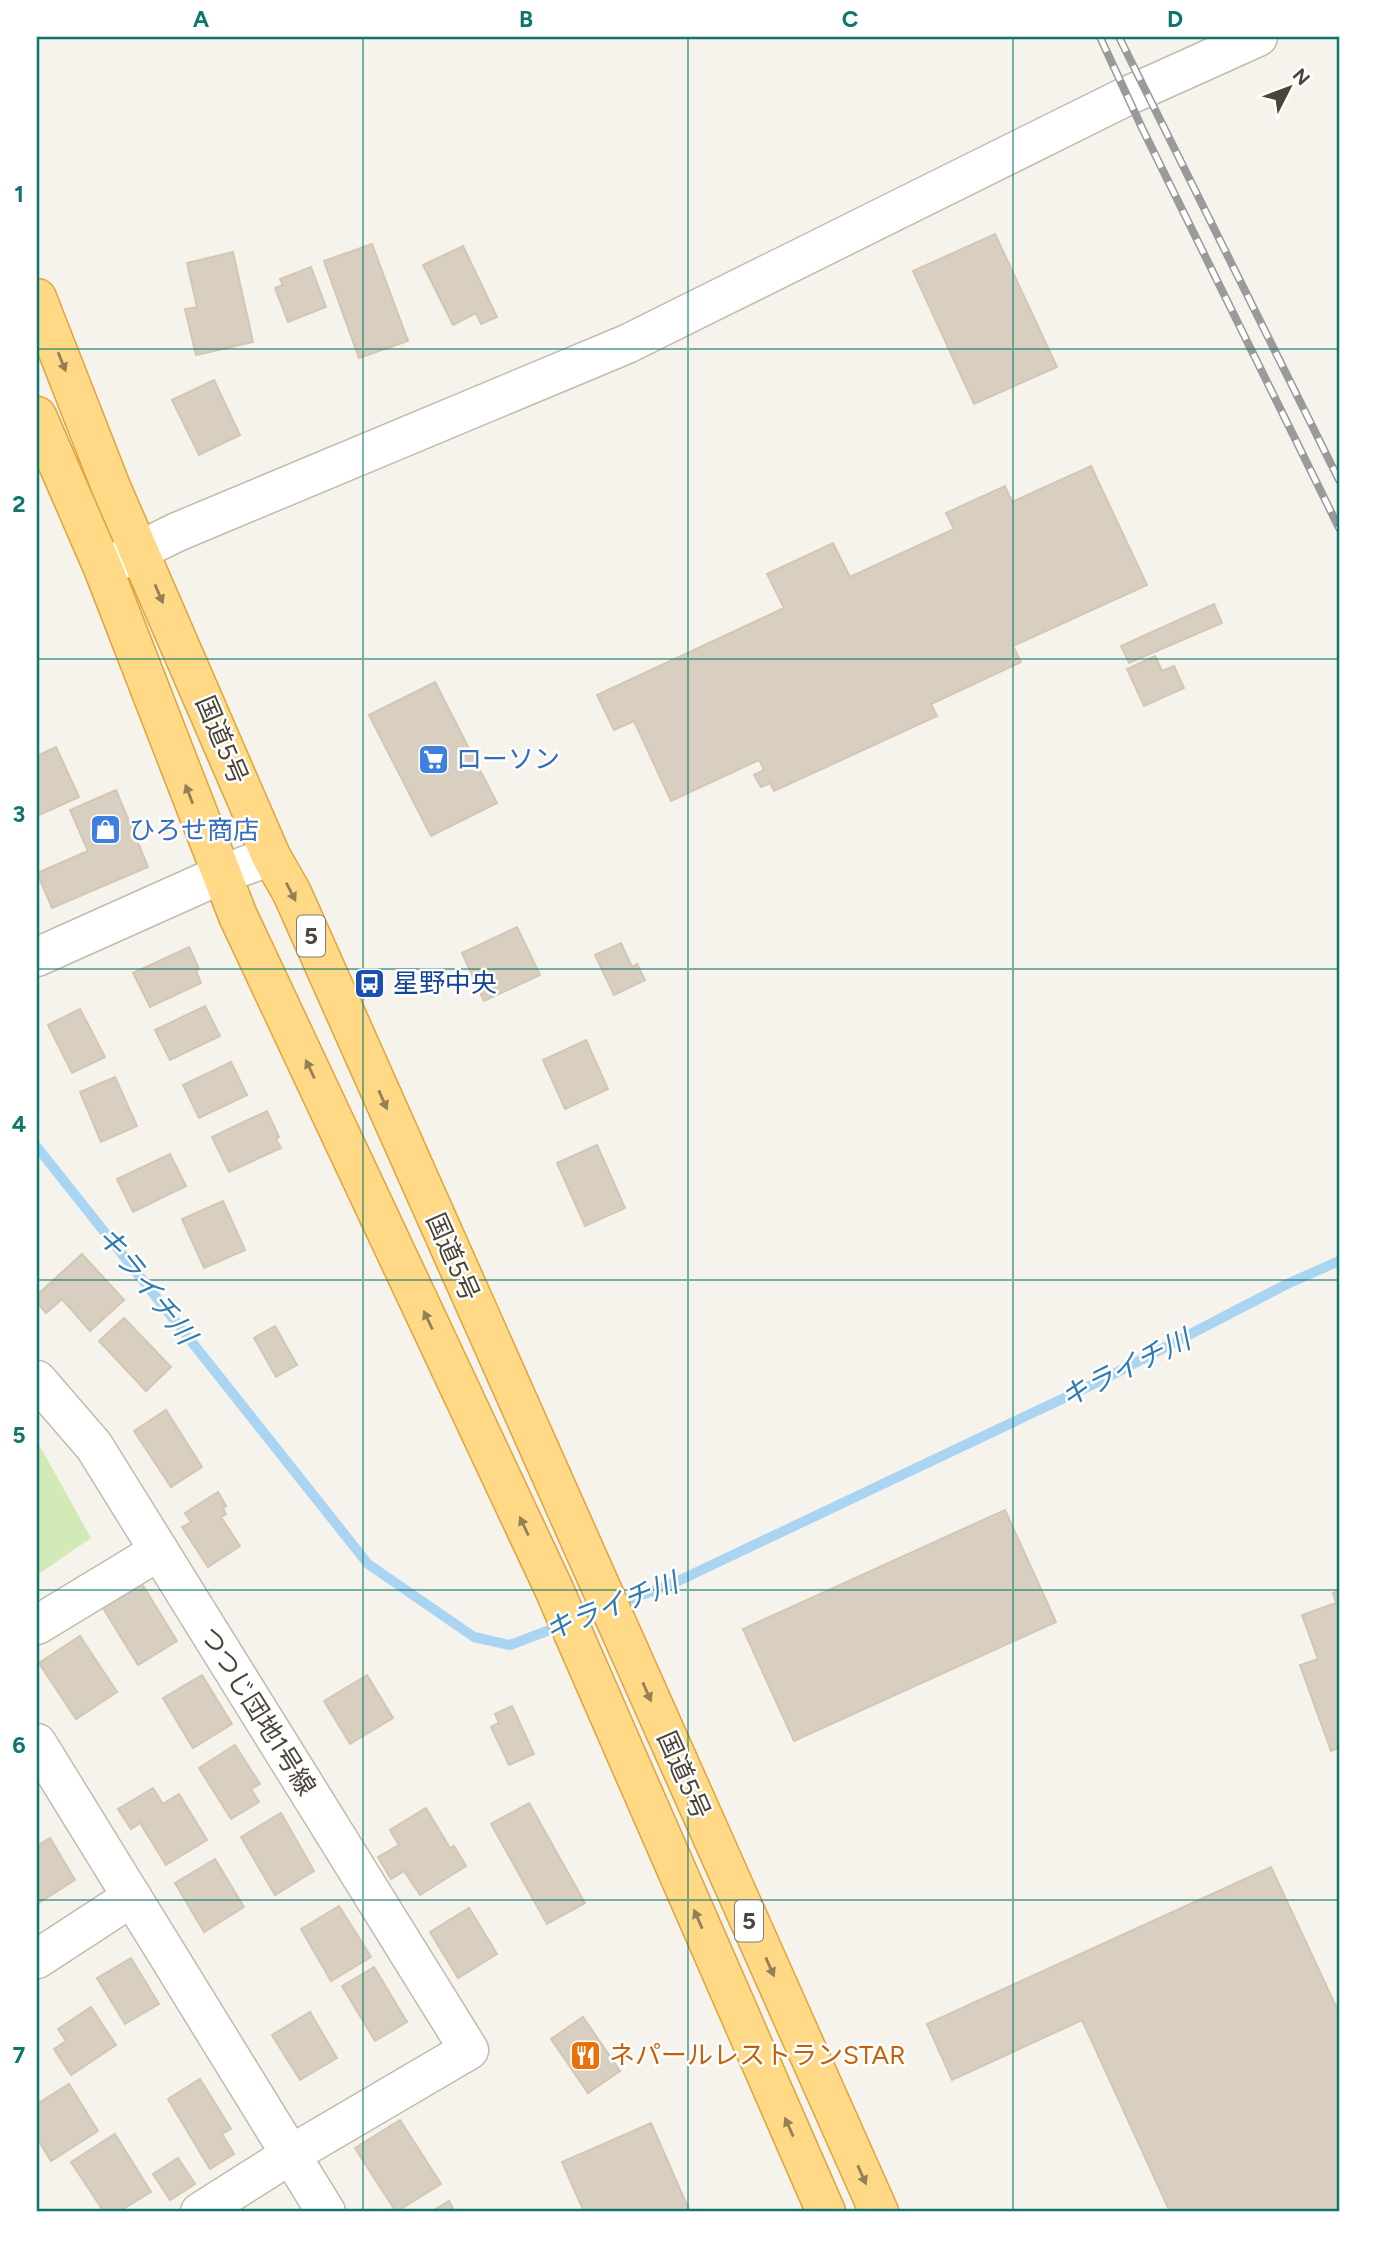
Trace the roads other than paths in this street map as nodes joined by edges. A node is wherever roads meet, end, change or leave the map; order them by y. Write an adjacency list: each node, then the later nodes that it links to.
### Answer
1 (1258, 37): 4 (street)
2 (37, 298): 4 (highway, 国道5号 / 5, one-way to 4)
3 (37, 416): 5 (highway, 国道5号 / 5)
4 (140, 550): 5 (street); 6 (highway, 国道5号 / 5, one-way to 6)
5 (103, 568): 7 (highway, 国道5号 / 5, one-way to 5)
6 (271, 856): 7 (street); 19 (highway, 国道5号 / 5, one-way to 19)
7 (220, 875): 8 (street); 18 (highway, 国道5号 / 5, one-way to 7)
8 (37, 957)
9 (37, 1380): 10 (street, つつじ団地1号線)
10 (159, 1551): 11 (street); 15 (street, つつじ団地1号線)
11 (37, 1625)
12 (37, 1743): 13 (street)
13 (132, 1897): 14 (street); 15 (street)
14 (37, 1959)
15 (290, 2155): 16 (street); 17 (street)
16 (200, 2212)
17 (326, 2212)
18 (826, 2212)
19 (879, 2212)

